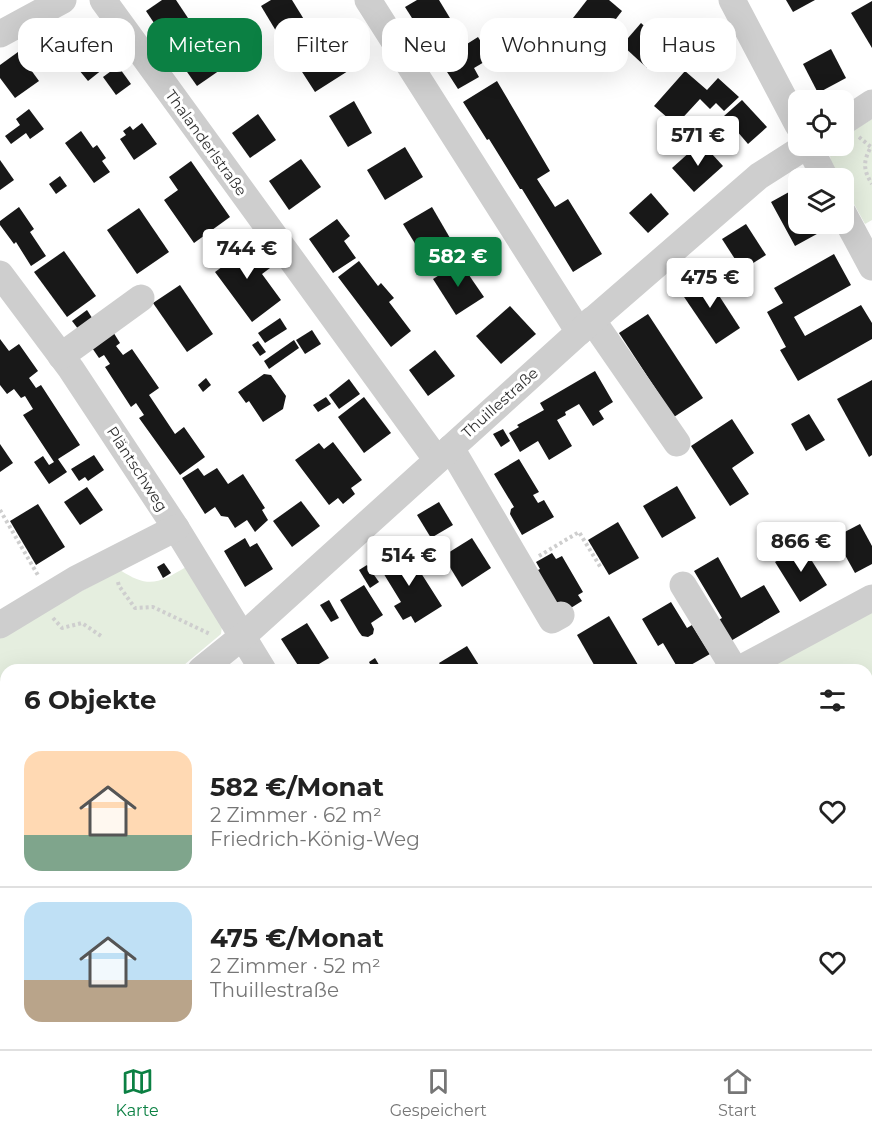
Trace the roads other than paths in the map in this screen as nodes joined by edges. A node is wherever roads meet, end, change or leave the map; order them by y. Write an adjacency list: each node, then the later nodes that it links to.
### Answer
1 (63, 0): 5 (street)
2 (102, 0): 18 (street, Thalanderlstraße)
3 (368, 0): 15 (street)
4 (732, 0): 7 (street)
5 (0, 34)
6 (872, 103): 8 (street)
7 (788, 106)
8 (854, 115)
9 (791, 156): 15 (street, Thuillestraße)
10 (854, 226): 11 (street)
11 (865, 239): 12 (street)
12 (872, 267)
13 (0, 274): 16 (street, Pläntschweg)
14 (141, 298): 16 (street)
15 (586, 326): 17 (street); 18 (street, Thuillestraße)
16 (61, 356): 19 (street, Pläntschweg)
17 (677, 443)
18 (444, 454): 22 (street, Thalanderlstraße); 24 (street, Thuillestraße)
19 (176, 528): 23 (street); 24 (street, Pläntschweg)
20 (683, 585): 27 (street)
21 (872, 598): 28 (street)
22 (561, 615)
23 (0, 625)
24 (235, 642): 25 (street, Thuillestraße); 26 (street, Pläntschweg)
25 (208, 664)
26 (257, 664)
27 (733, 664)
28 (748, 664)

